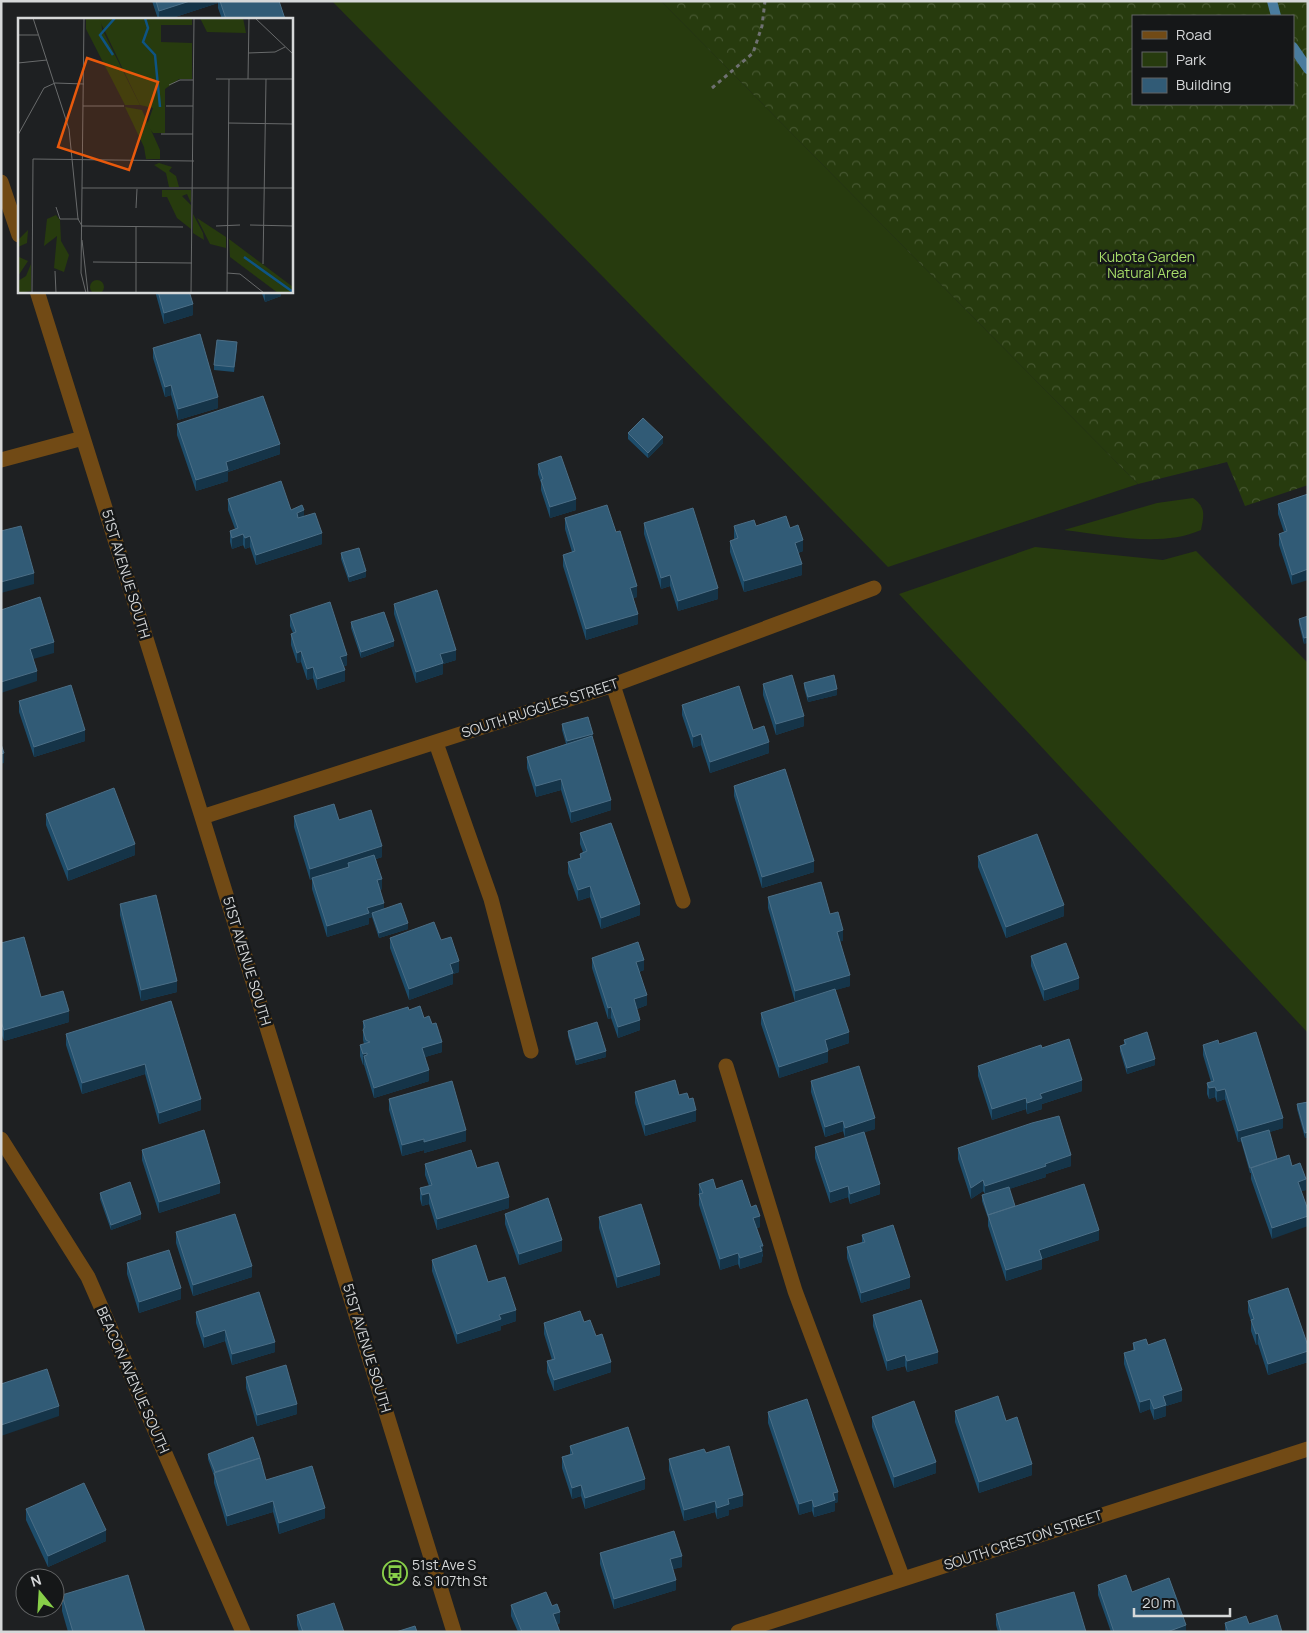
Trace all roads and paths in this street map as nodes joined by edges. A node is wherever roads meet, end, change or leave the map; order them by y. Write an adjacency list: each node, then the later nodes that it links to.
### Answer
1 (765, 1): 2 (path)
2 (712, 88)
3 (1, 182): 4 (street)
4 (18, 232)
5 (37, 292): 6 (street, 51ST AVENUE SOUTH)
6 (83, 438): 7 (street); 11 (street, 51ST AVENUE SOUTH)
7 (1, 460)
8 (874, 588): 9 (street, SOUTH RUGGLES STREET)
9 (613, 685): 10 (street, SOUTH RUGGLES STREET); 12 (street)
10 (436, 743): 11 (street, SOUTH RUGGLES STREET); 13 (street)
11 (202, 816): 19 (street, 51ST AVENUE SOUTH)
12 (682, 901)
13 (531, 1051)
14 (726, 1066): 17 (street)
15 (1, 1139): 18 (street, BEACON AVENUE SOUTH)
16 (1308, 1449): 17 (street, SOUTH CRESTON STREET)
17 (903, 1579): 20 (street, SOUTH CRESTON STREET)
18 (243, 1632)
19 (454, 1632)
20 (738, 1632)

